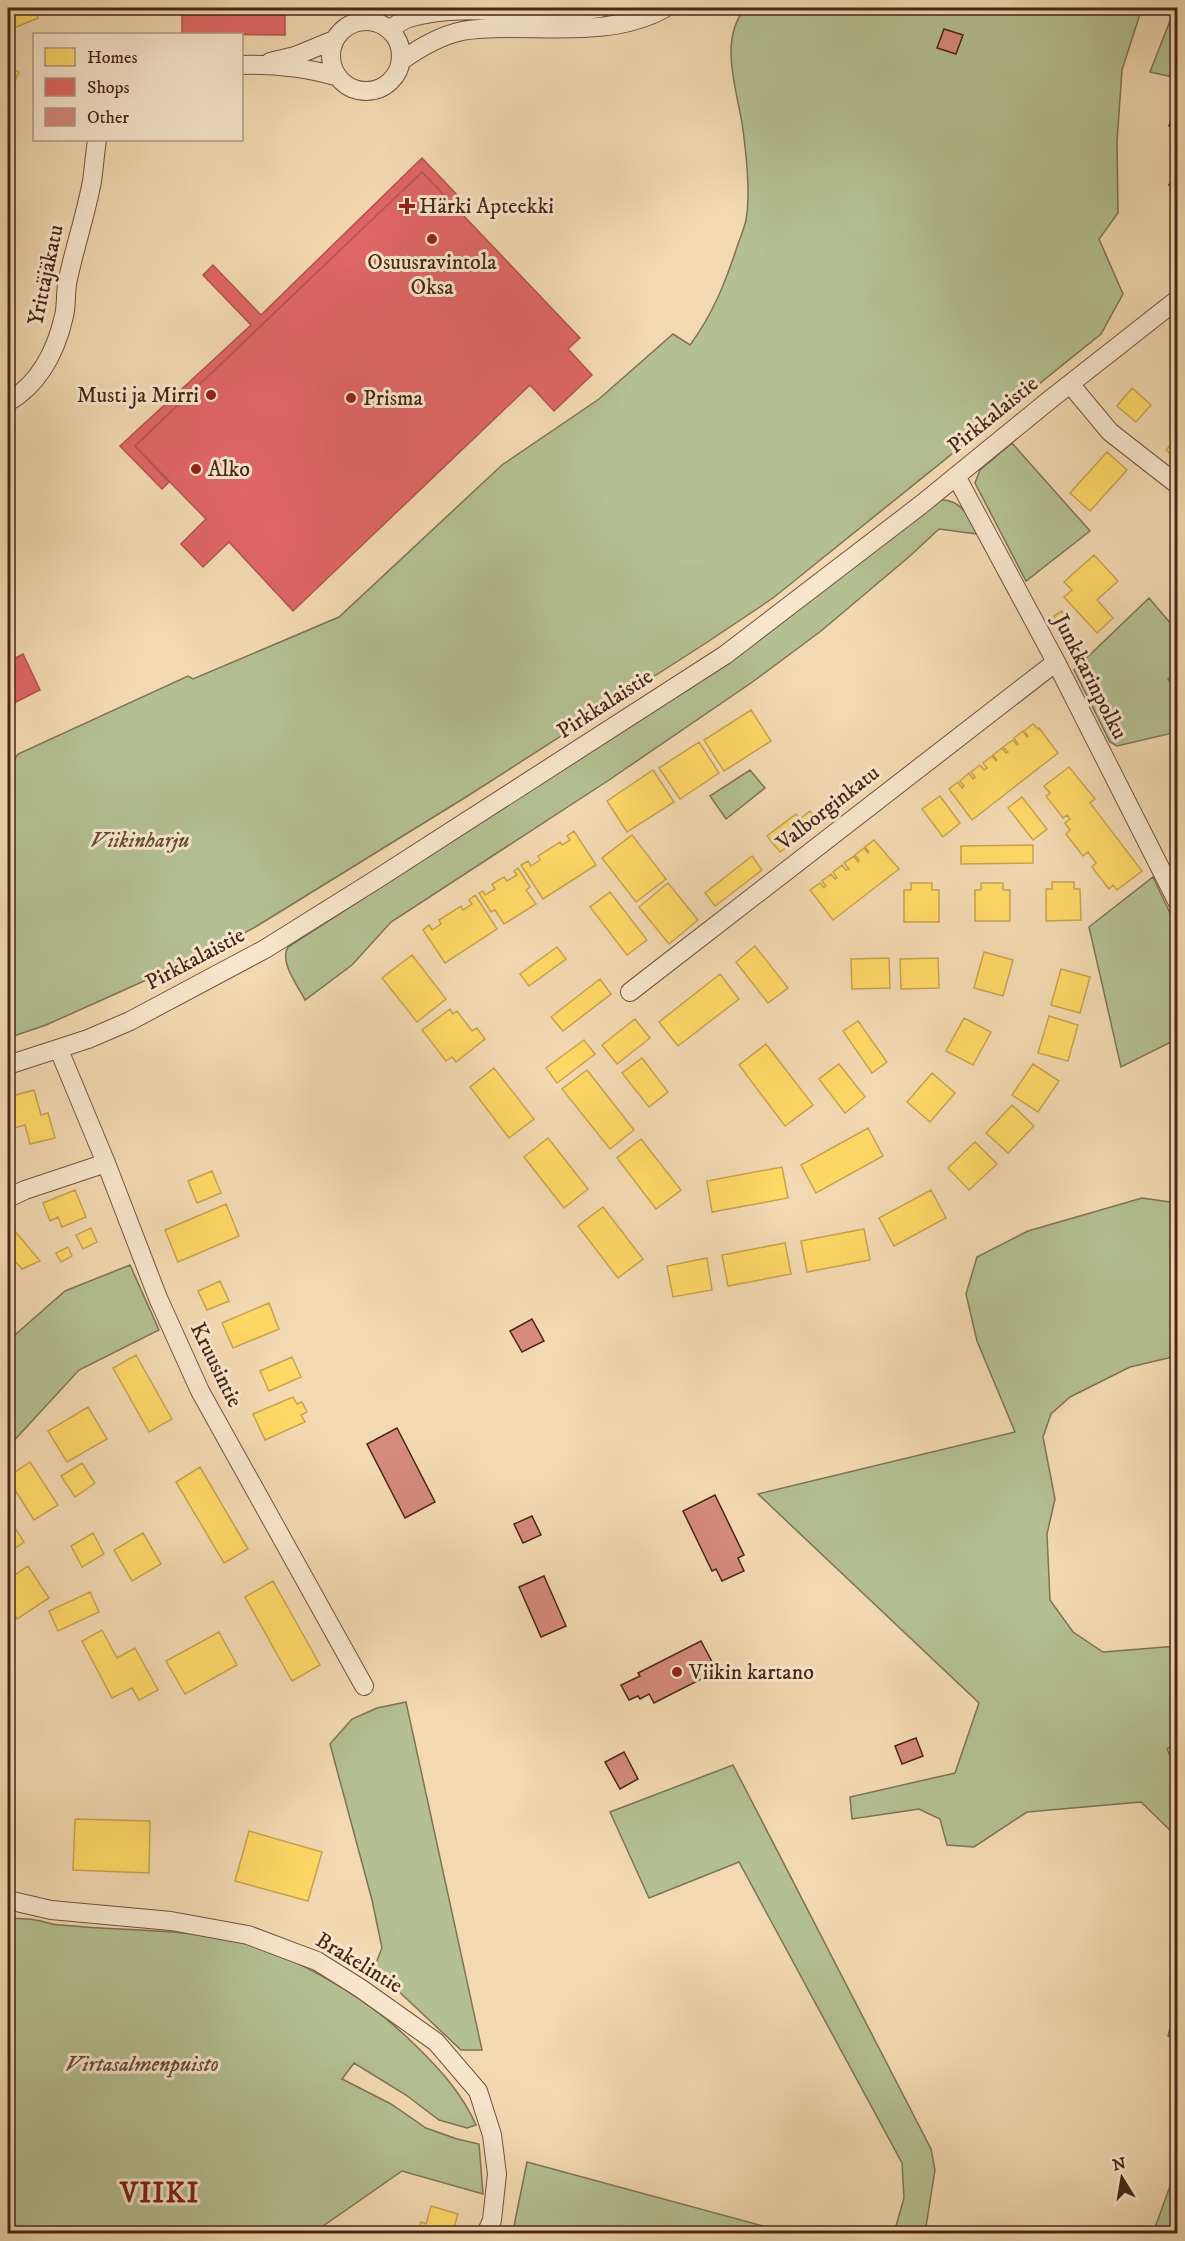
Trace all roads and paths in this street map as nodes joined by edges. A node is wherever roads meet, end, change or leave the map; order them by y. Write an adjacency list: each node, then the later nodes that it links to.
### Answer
1 (600, 8): 4 (street)
2 (665, 8): 6 (street)
3 (347, 16): 4 (street); 5 (street)
4 (389, 30): 6 (street)
5 (334, 40): 7 (street); 9 (street)
6 (401, 61): 9 (street)
7 (263, 64): 8 (street); 9 (street)
8 (243, 65)
9 (336, 76)
10 (97, 141): 13 (street, Yrittäjäkatu)
11 (1178, 299): 12 (street, Pirkkalaistie)
12 (1070, 384): 14 (street, Pirkkalaistie); 15 (street)
13 (8, 402)
14 (956, 476): 16 (street, Junkkarinpolku); 19 (street, Pirkkalaistie)
15 (1178, 486)
16 (1056, 662): 17 (street, Junkkarinpolku); 18 (street, Valborginkatu)
17 (1178, 903)
18 (630, 992)
19 (59, 1050): 20 (street, Pirkkalaistie); 21 (street, Kruusintie)
20 (8, 1065)
21 (106, 1163): 22 (street); 23 (street, Kruusintie)
22 (8, 1198)
23 (363, 1686)
24 (8, 1900): 25 (street, Brakelintie)
25 (486, 2234)

